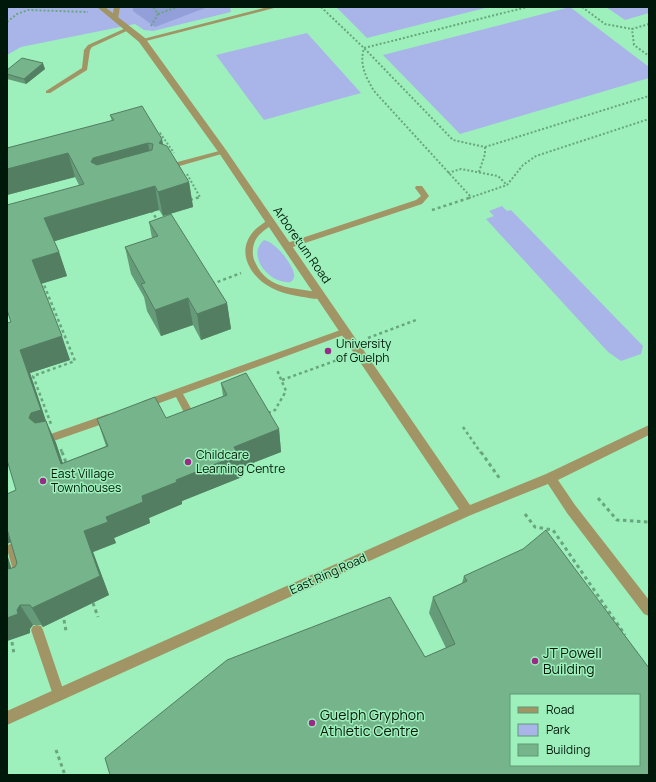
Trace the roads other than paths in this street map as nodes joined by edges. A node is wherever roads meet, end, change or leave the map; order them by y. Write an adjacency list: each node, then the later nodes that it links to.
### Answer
1 (102, 7): 4 (street, Arboretum Road)
2 (117, 7): 4 (lane)
3 (276, 7): 6 (lane)
4 (115, 19): 5 (street, Arboretum Road)
5 (128, 29): 6 (street, Arboretum Road); 7 (lane)
6 (142, 40): 8 (street, Arboretum Road)
7 (48, 92)
8 (223, 152): 9 (lane); 11 (street, Arboretum Road)
9 (169, 167)
10 (420, 188): 12 (lane)
11 (270, 222): 12 (street, Arboretum Road); 13 (lane)
12 (287, 246): 13 (street, Arboretum Road)
13 (321, 296): 14 (street, Arboretum Road)
14 (346, 331): 15 (lane); 22 (street, Arboretum Road)
15 (178, 392): 16 (lane); 18 (lane)
16 (134, 408)
17 (119, 414): 20 (lane)
18 (195, 424)
19 (649, 430): 21 (street, East Ring Road)
20 (45, 440)
21 (550, 478): 22 (street, East Ring Road); 25 (street)
22 (467, 511): 27 (street, East Ring Road)
23 (12, 548): 24 (lane)
24 (22, 583)
25 (649, 610)
26 (37, 630): 27 (lane)
27 (59, 695): 28 (street, East Ring Road)
28 (7, 718)

